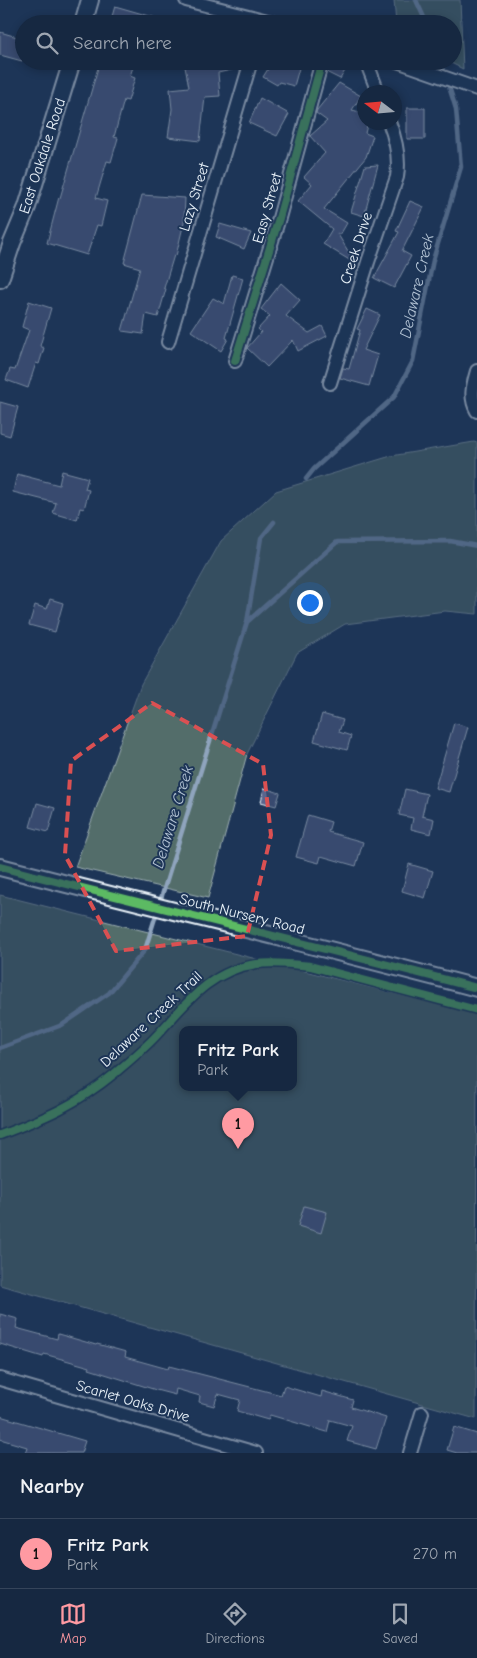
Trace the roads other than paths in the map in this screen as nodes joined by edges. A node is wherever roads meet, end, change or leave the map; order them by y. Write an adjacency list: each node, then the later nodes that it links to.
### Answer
1 (90, 0): 3 (street)
2 (186, 0): 4 (street)
3 (86, 15)
4 (238, 15)
5 (69, 70): 13 (street, East Oakdale Road)
6 (248, 70): 14 (street, Lazy Street)
7 (319, 70): 15 (street, Easy Street)
8 (369, 70): 10 (street)
9 (423, 70): 11 (street)
10 (375, 85)
11 (473, 87)
12 (392, 130): 17 (street, Creek Drive)
13 (0, 278)
14 (168, 342)
15 (235, 361)
16 (477, 371): 18 (street)
17 (330, 383)
18 (477, 411)
19 (0, 867): 20 (street, South Nursery Road)
20 (477, 988)
21 (0, 1379): 23 (street, Scarlet Oaks Drive)
22 (422, 1413): 24 (street)
23 (256, 1453)
24 (410, 1453)

